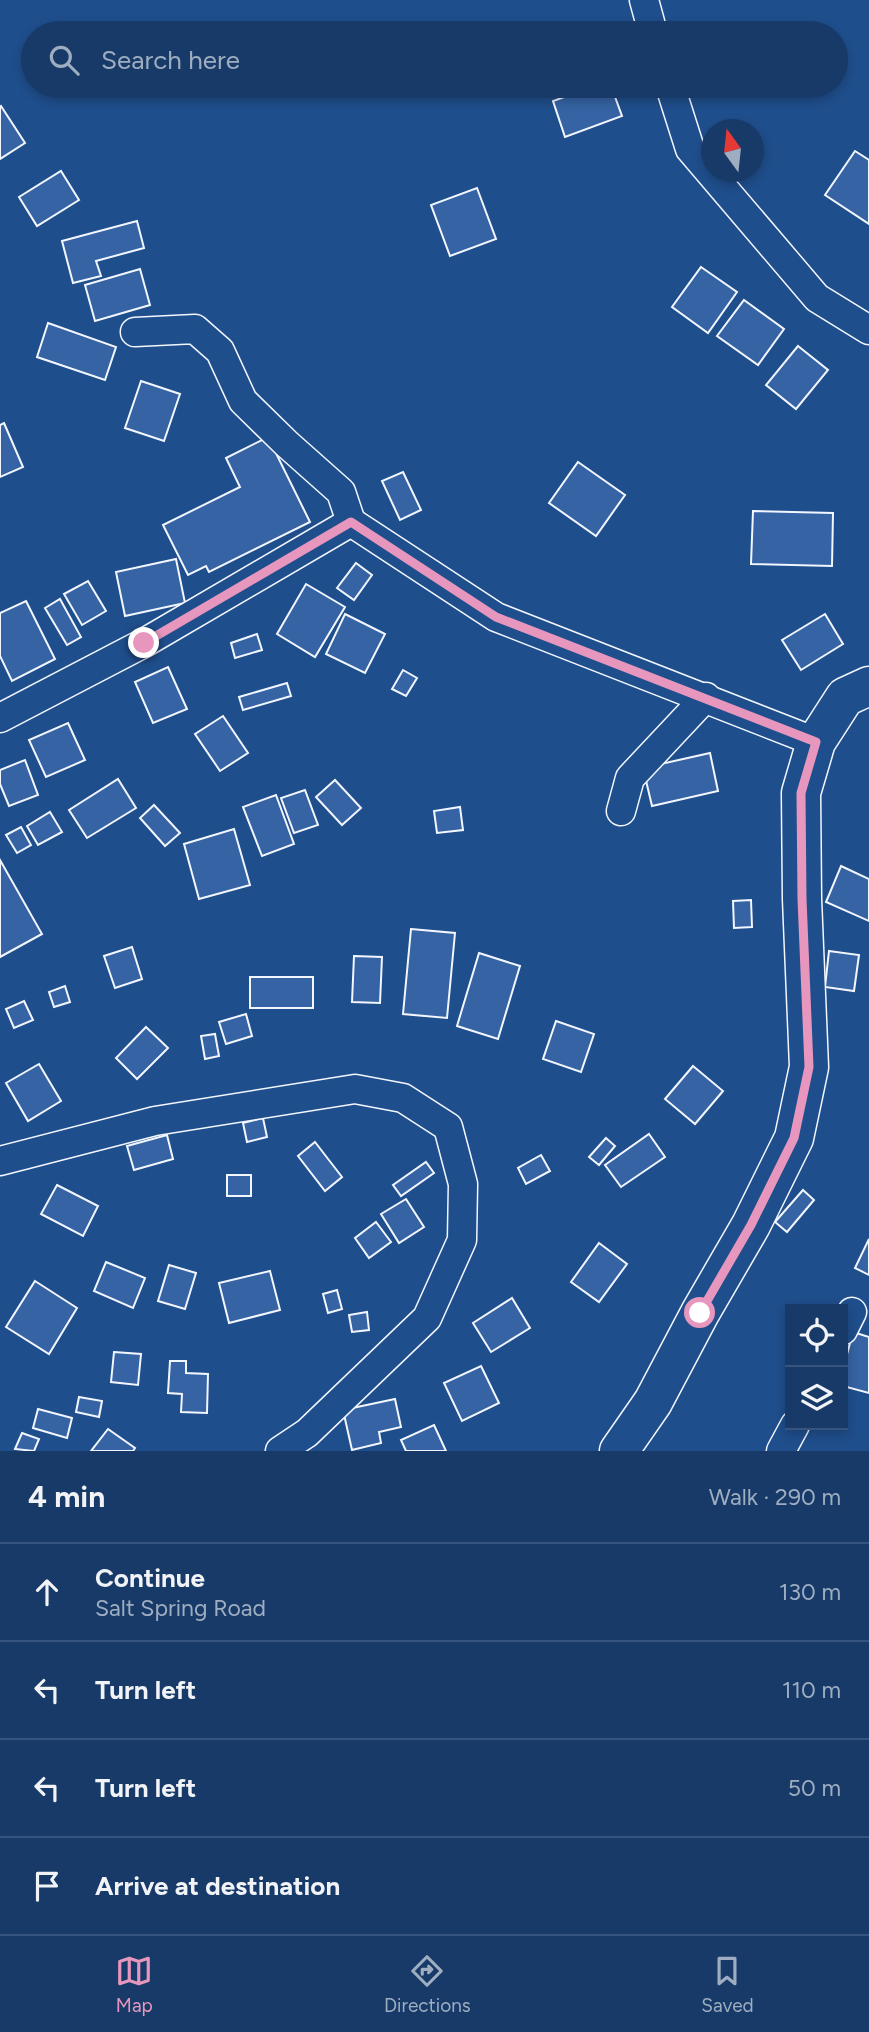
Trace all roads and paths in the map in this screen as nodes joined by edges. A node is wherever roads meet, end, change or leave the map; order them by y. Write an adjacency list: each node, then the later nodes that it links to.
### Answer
1 (644, 0): 2 (street)
2 (650, 21)
3 (674, 98): 4 (street)
4 (869, 330)
5 (135, 332): 6 (street)
6 (351, 522): 8 (street); 9 (street)
7 (869, 685): 10 (street)
8 (706, 698): 10 (street); 11 (street)
9 (0, 718)
10 (816, 742): 15 (street)
11 (621, 811)
12 (0, 1161): 14 (street)
13 (792, 1430): 16 (street)
14 (280, 1451)
15 (619, 1451)
16 (781, 1451)

